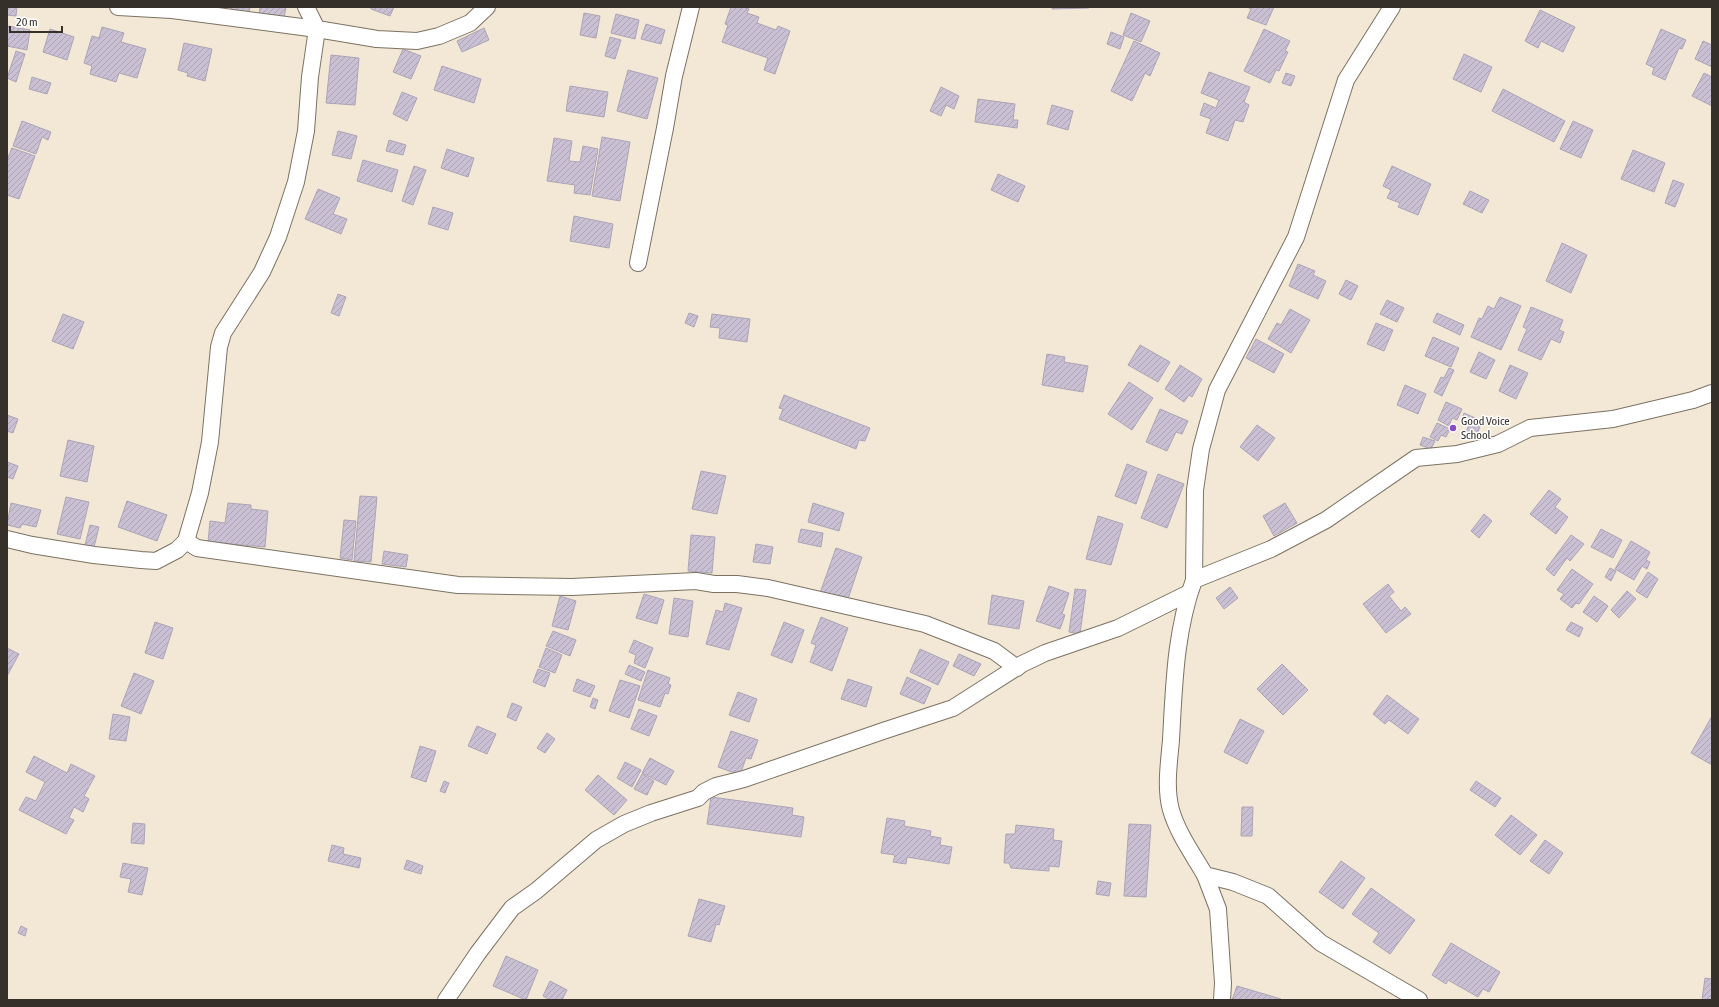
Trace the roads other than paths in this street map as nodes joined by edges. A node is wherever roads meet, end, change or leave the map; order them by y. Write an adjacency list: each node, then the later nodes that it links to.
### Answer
1 (118, 7): 6 (street)
2 (306, 7): 6 (street)
3 (487, 7): 6 (street)
4 (691, 7): 7 (street)
5 (1392, 7): 11 (street)
6 (317, 29): 10 (street)
7 (638, 262)
8 (1712, 393): 11 (street)
9 (7, 538): 10 (street)
10 (186, 541): 12 (street)
11 (1191, 587): 12 (street); 13 (street)
12 (1017, 668): 14 (street)
13 (1205, 875): 15 (street); 16 (street)
14 (446, 1000)
15 (1222, 1000)
16 (1419, 1000)

